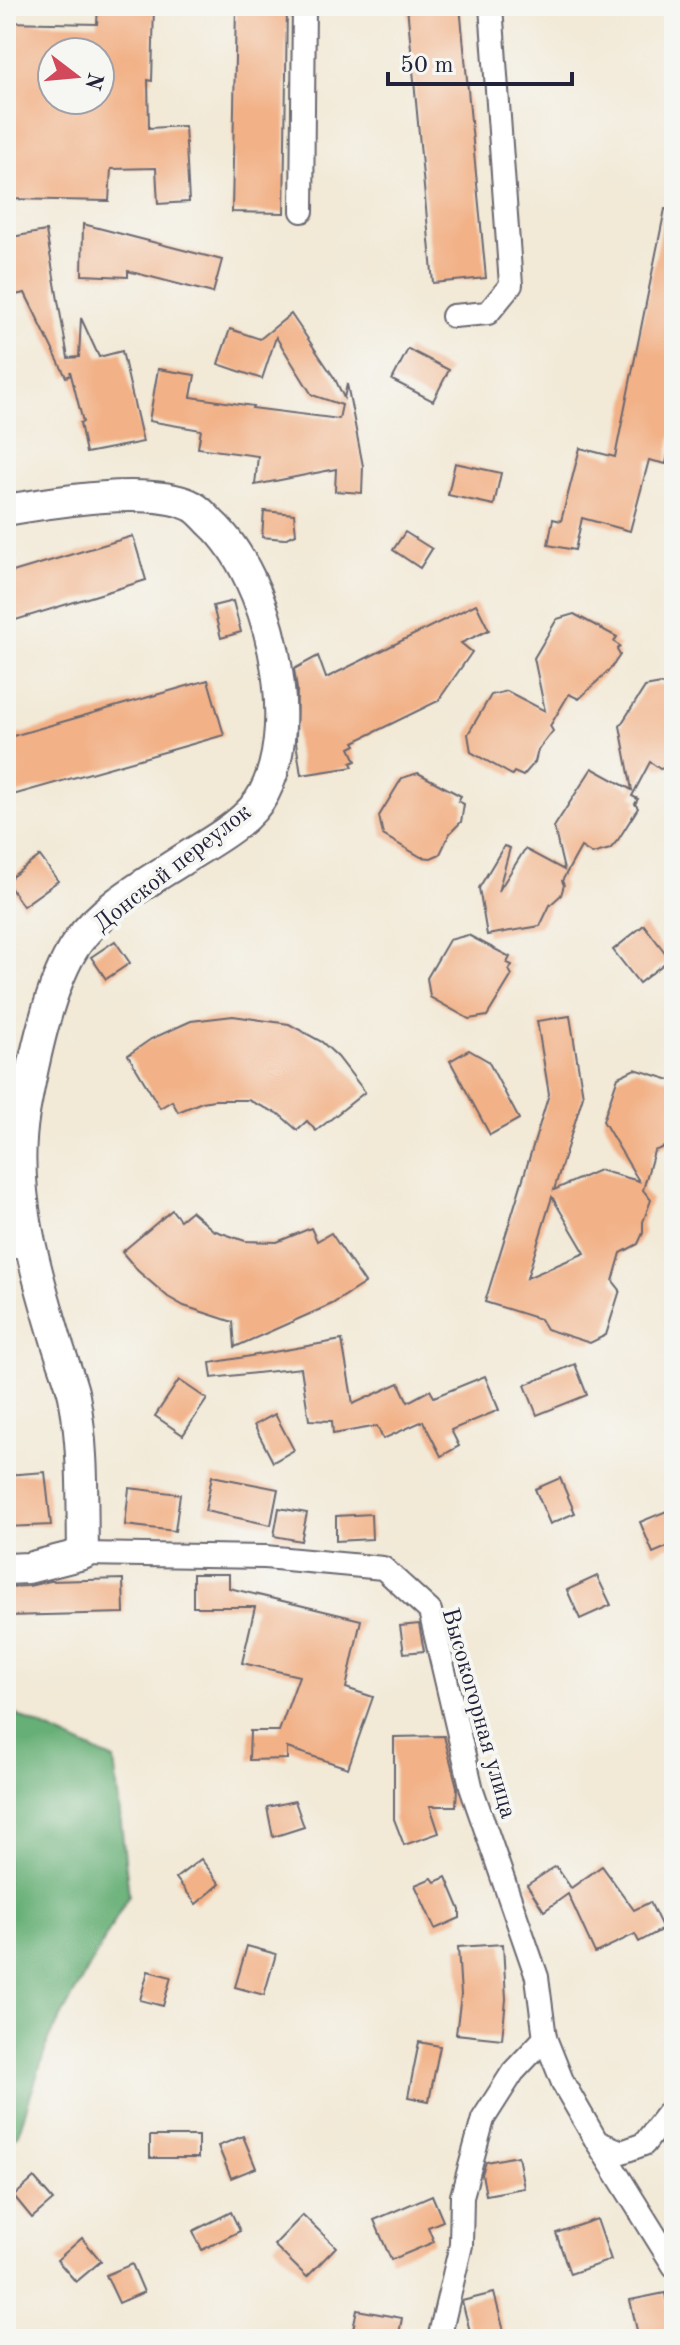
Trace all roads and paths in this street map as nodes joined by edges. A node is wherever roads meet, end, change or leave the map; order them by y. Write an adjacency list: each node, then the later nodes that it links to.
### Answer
1 (304, 6): 3 (street)
2 (491, 6): 4 (street)
3 (302, 211)
4 (453, 316)
5 (6, 510): 6 (street, Донской переулок)
6 (17, 1246): 7 (street, Донской переулок)
7 (83, 1554): 8 (street); 9 (street, Высокогорная улица)
8 (6, 1569)
9 (545, 2038): 11 (street, Высокогорная улица); 13 (street)
10 (674, 2105): 11 (street)
11 (597, 2142): 12 (street, Высокогорная улица)
12 (674, 2266)
13 (439, 2339)

